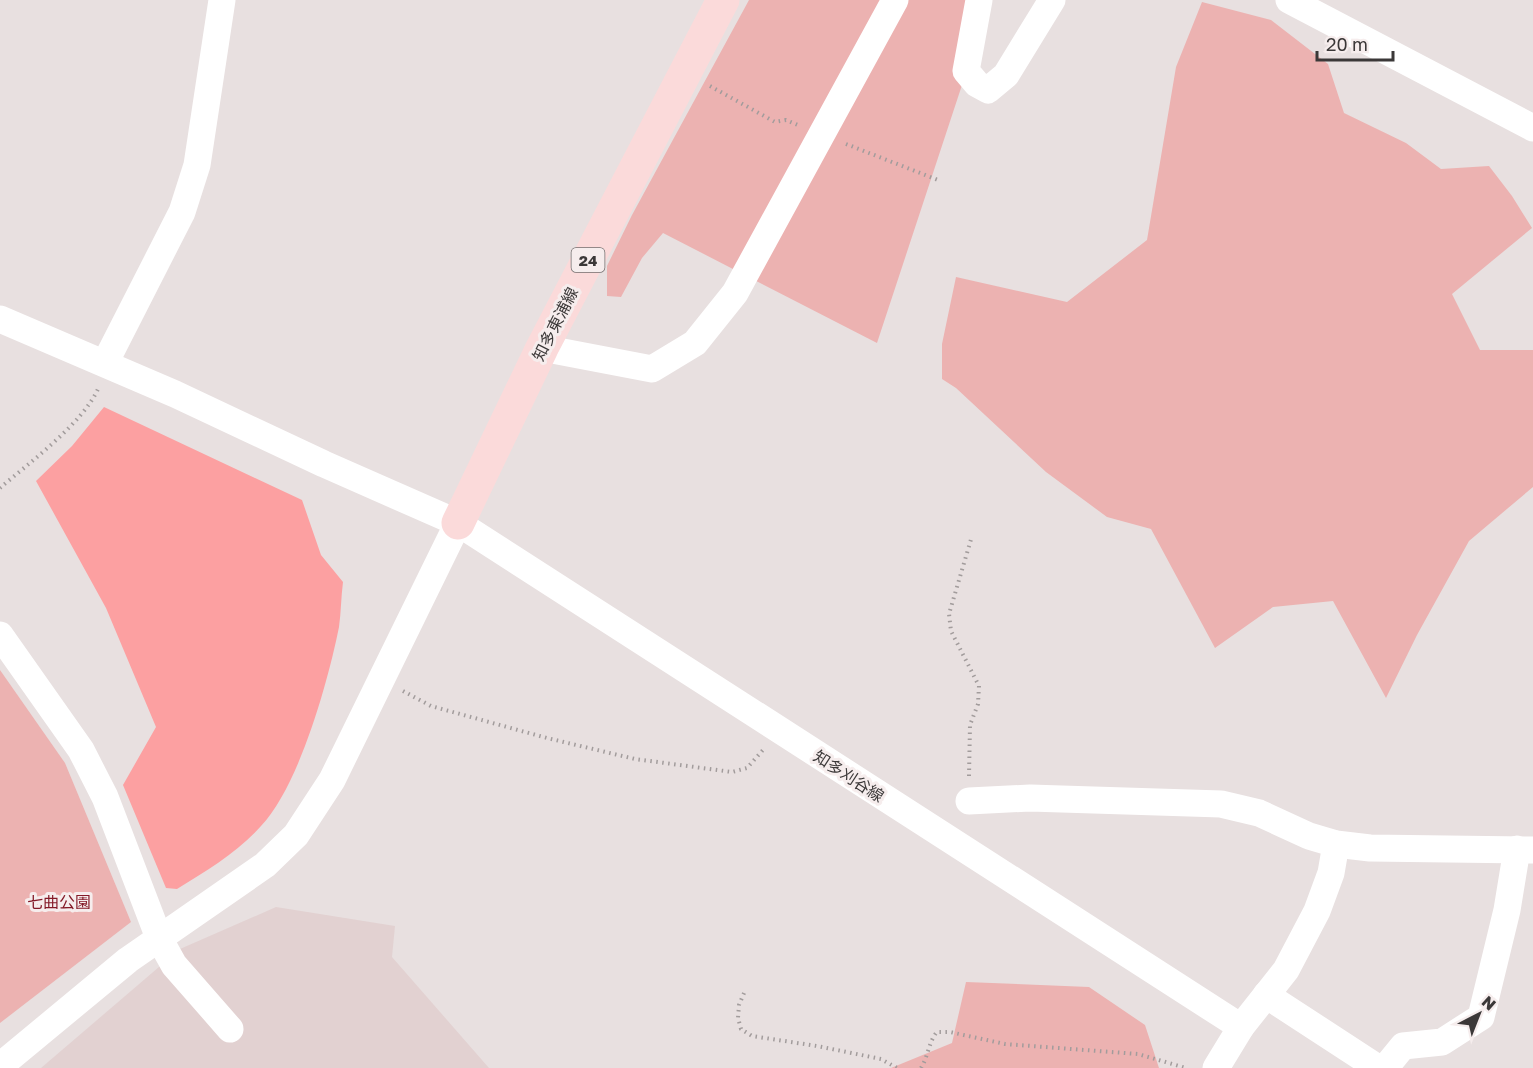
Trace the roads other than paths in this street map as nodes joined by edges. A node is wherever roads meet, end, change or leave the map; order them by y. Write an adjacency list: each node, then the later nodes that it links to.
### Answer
1 (222, 0): 10 (street)
2 (723, 0): 9 (main road, 知多東浦線 / 24)
3 (895, 0): 9 (street)
4 (979, 0): 5 (street)
5 (1052, 0)
6 (1289, 0): 7 (street)
7 (1533, 128)
8 (0, 319): 10 (street, 知多刈谷線)
9 (542, 348): 11 (main road, 知多東浦線 / 24)
10 (105, 363): 11 (street, 知多刈谷線)
11 (458, 523): 16 (street); 18 (street, 知多刈谷線)
12 (0, 635): 16 (street)
13 (969, 801): 14 (street)
14 (1335, 844): 15 (street); 17 (street)
15 (1528, 847): 23 (street)
16 (159, 938): 19 (street); 20 (street)
17 (1266, 995): 18 (street); 22 (street)
18 (1241, 1027): 21 (street)
19 (230, 1029)
20 (0, 1066)
21 (1216, 1068)
22 (1378, 1068)
23 (1386, 1068)

